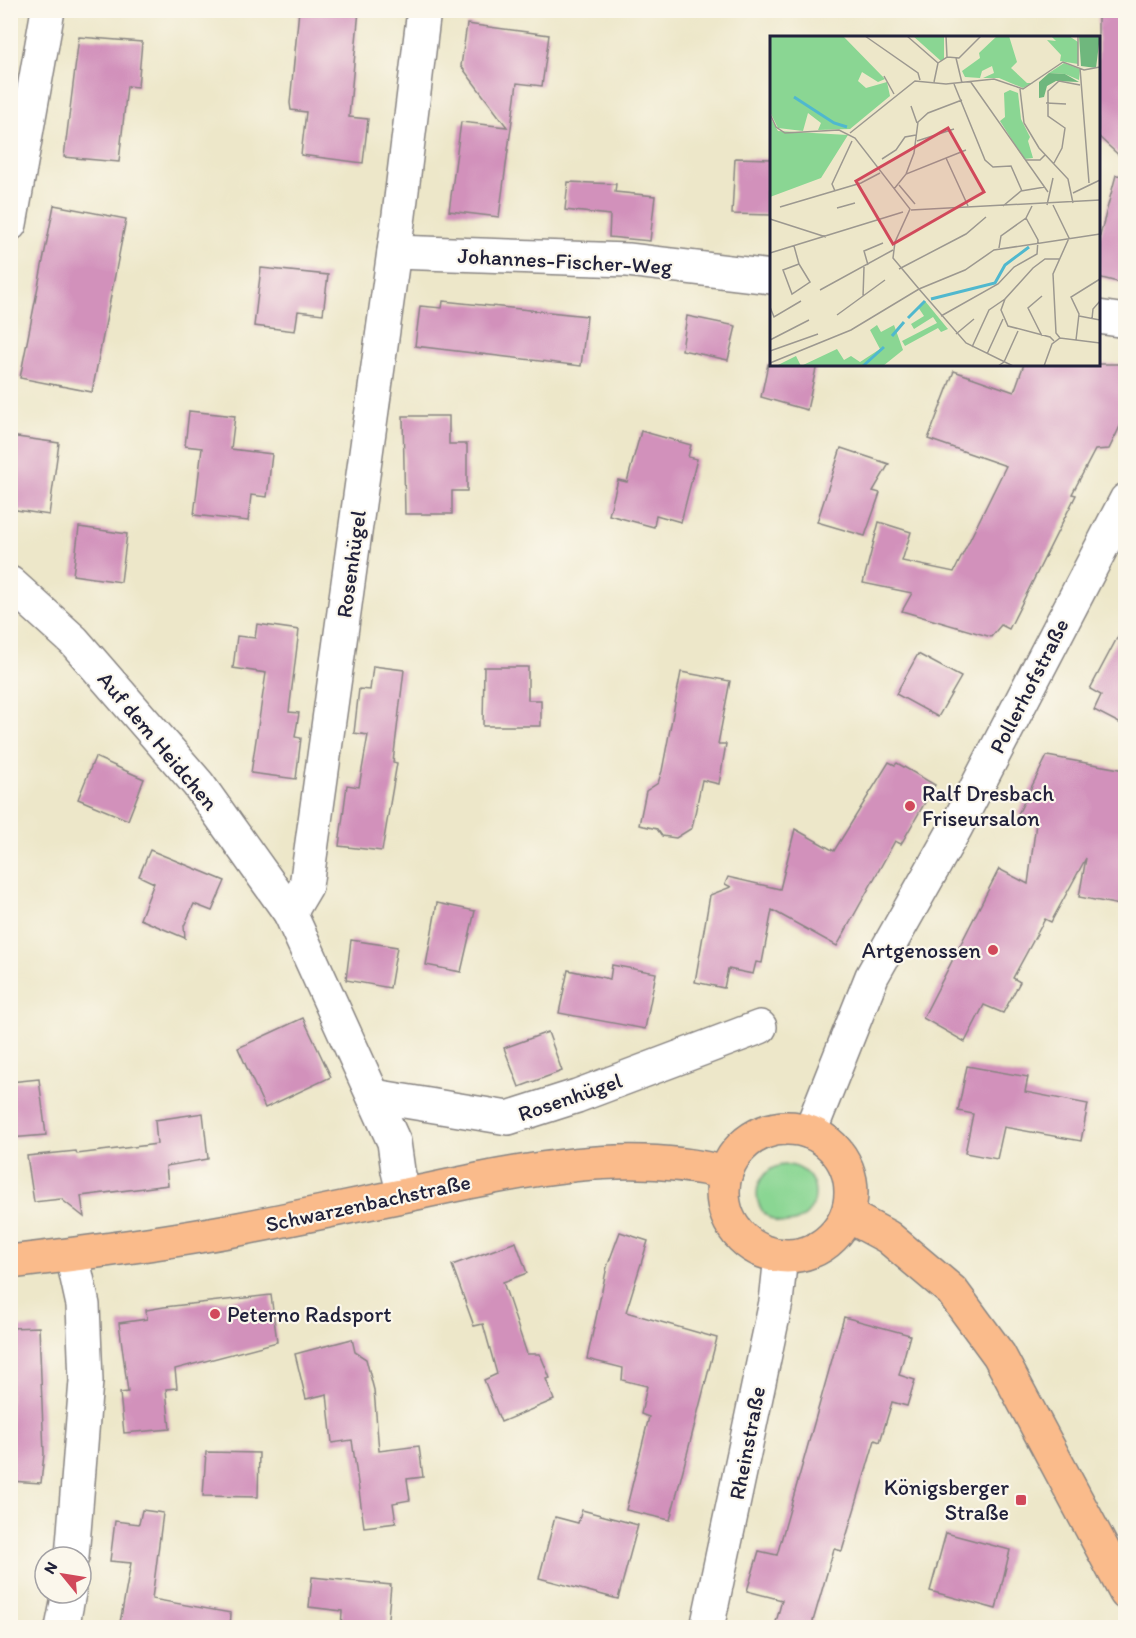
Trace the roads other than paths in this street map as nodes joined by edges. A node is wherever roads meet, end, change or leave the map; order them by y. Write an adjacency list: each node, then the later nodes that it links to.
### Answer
1 (48, 10): 3 (street)
2 (424, 10): 4 (street, Rosenhügel)
3 (10, 224)
4 (394, 252): 5 (street, Johannes-Fischer-Weg); 10 (street, Rosenhügel)
5 (770, 277)
6 (1100, 317): 7 (street)
7 (1125, 321)
8 (1125, 500): 13 (street, Pollerhofstraße)
9 (10, 583): 10 (street, Auf dem Heidchen)
10 (290, 913): 12 (street)
11 (760, 1027): 12 (street, Rosenhügel)
12 (374, 1096): 15 (street)
13 (810, 1132): 14 (main road); 16 (main road)
14 (726, 1173): 15 (main road, Schwarzenbachstraße); 18 (main road)
15 (404, 1195): 17 (main road, Schwarzenbachstraße)
16 (847, 1215): 18 (main road); 21 (main road)
17 (72, 1255): 19 (main road, Schwarzenbachstraße); 20 (street)
18 (781, 1257): 24 (street, Rheinstraße)
19 (10, 1262)
20 (73, 1545)
21 (1125, 1593)
22 (67, 1605): 23 (street)
23 (62, 1628)
24 (708, 1628)

